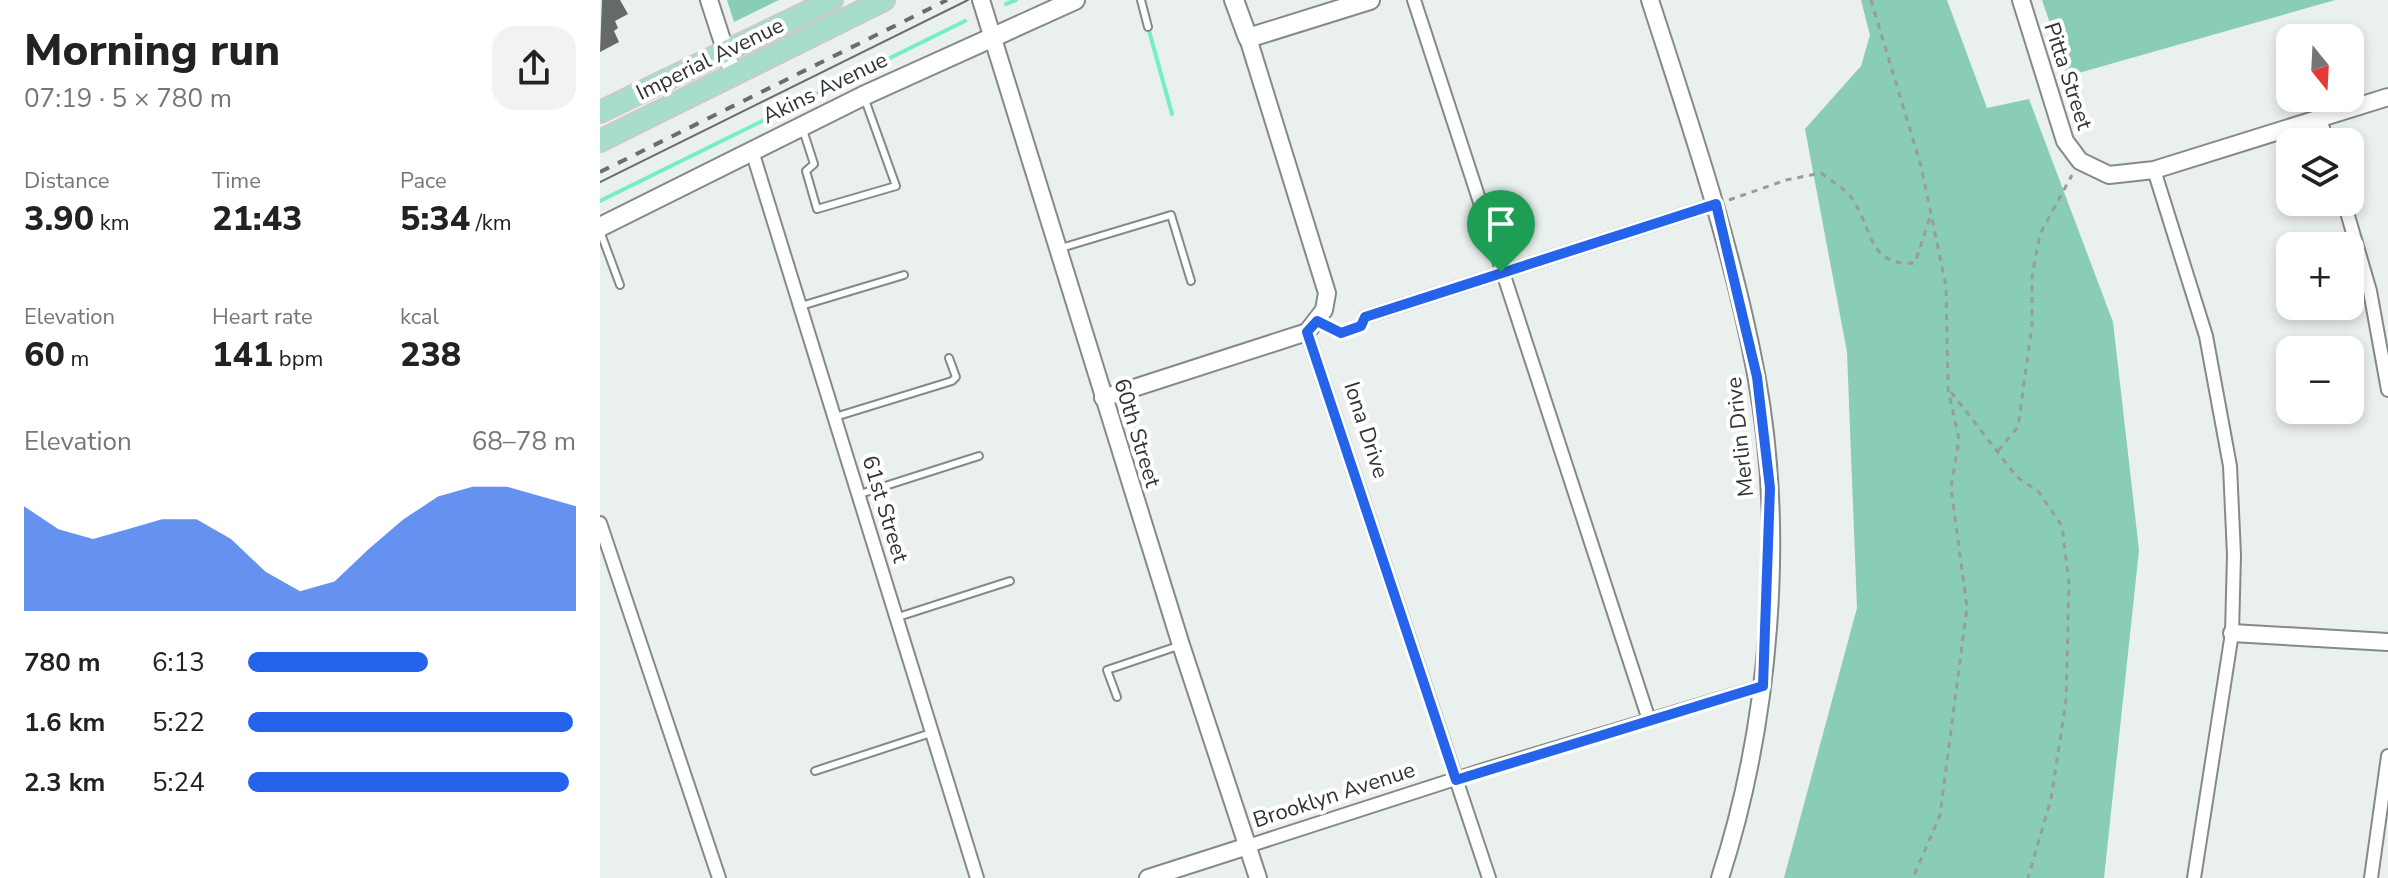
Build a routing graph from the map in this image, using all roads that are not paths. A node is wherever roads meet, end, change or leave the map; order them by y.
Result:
1 (709, 0) edge
2 (832, 0) edge
3 (884, 0) edge
4 (981, 0) edge
5 (1075, 0) edge
6 (1141, 0) edge
7 (1234, 0) edge
8 (1370, 0) edge
9 (1414, 0) edge
10 (1650, 0) edge
11 (2021, 0) edge
12 (1148, 27) dead end
13 (993, 35) junction
14 (1248, 38) junction
15 (725, 49) junction
16 (733, 74) junction
17 (863, 96) junction
18 (2388, 97) edge
19 (600, 112) edge
20 (2320, 118) junction
21 (802, 126) junction
22 (2323, 128) edge
23 (600, 141) edge
24 (752, 151) junction
25 (2154, 170) junction
26 (1716, 204) junction
27 (2348, 216) edge
28 (600, 229) edge
29 (1057, 249) junction
30 (1501, 272) junction
31 (904, 275) dead end
32 (1191, 281) dead end
33 (620, 285) dead end
34 (801, 306) junction
35 (1365, 317) road end
36 (1312, 327) junction
37 (949, 358) dead end
38 (2388, 390) edge
39 (1103, 398) junction
40 (835, 417) junction
41 (979, 456) dead end
42 (857, 495) junction
43 (600, 523) edge
44 (1010, 581) dead end
45 (895, 618) junction
46 (2232, 633) junction
47 (2388, 642) edge
48 (1181, 645) junction
49 (1763, 686) junction
50 (1117, 697) dead end
51 (1649, 720) junction
52 (931, 733) junction
53 (2388, 756) edge
54 (815, 771) dead end
55 (1456, 780) junction
56 (1248, 846) junction
57 (719, 878) edge
58 (977, 878) edge
59 (1148, 878) edge
60 (1258, 878) edge
61 (1489, 878) edge
62 (1720, 878) edge
63 (2194, 878) edge
64 (2371, 878) edge

1 - 15 street
2 - 15 main road, Imperial Avenue
3 - 16 main road, Imperial Avenue
4 - 13 street, 60th Street
5 - 13 main road, Akins Avenue
6 - 12 lane
7 - 14 main road, Iona Drive
8 - 14 main road
9 - 30 street
10 - 26 street, Merlin Drive
11 - 25 street, Pitta Street
13 - 17 main road, Akins Avenue
13 - 29 street, 60th Street
14 - 36 street, Iona Drive
15 - 16 street
15 - 19 main road, Imperial Avenue
16 - 23 main road, Imperial Avenue
17 - 21 main road, Akins Avenue
17 - 21 lane
18 - 20 street
20 - 22 street
20 - 25 street
21 - 24 main road, Akins Avenue
24 - 28 main road, Akins Avenue
24 - 34 street, 61st Street
25 - 46 street
26 - 30 street
26 - 49 street, Merlin Drive
27 - 38 street
28 - 33 lane
29 - 32 lane
29 - 39 street, 60th Street
30 - 35 street
30 - 51 street
31 - 34 lane
34 - 40 street, 61st Street
36 - 39 street
36 - 55 street, Iona Drive
37 - 40 lane
39 - 48 street, 60th Street
40 - 42 street, 61st Street
41 - 42 lane
42 - 45 street, 61st Street
43 - 57 street
44 - 45 lane
45 - 52 street, 61st Street
46 - 47 street
46 - 63 street
48 - 50 lane
48 - 56 street, 60th Street
49 - 51 street, Brooklyn Avenue
49 - 62 street, Merlin Drive
51 - 55 street, Brooklyn Avenue
52 - 54 lane
52 - 58 street, 61st Street
53 - 64 street
55 - 56 street, Brooklyn Avenue
55 - 61 street, Iona Drive
56 - 59 street, Brooklyn Avenue
56 - 60 street, 60th Street

